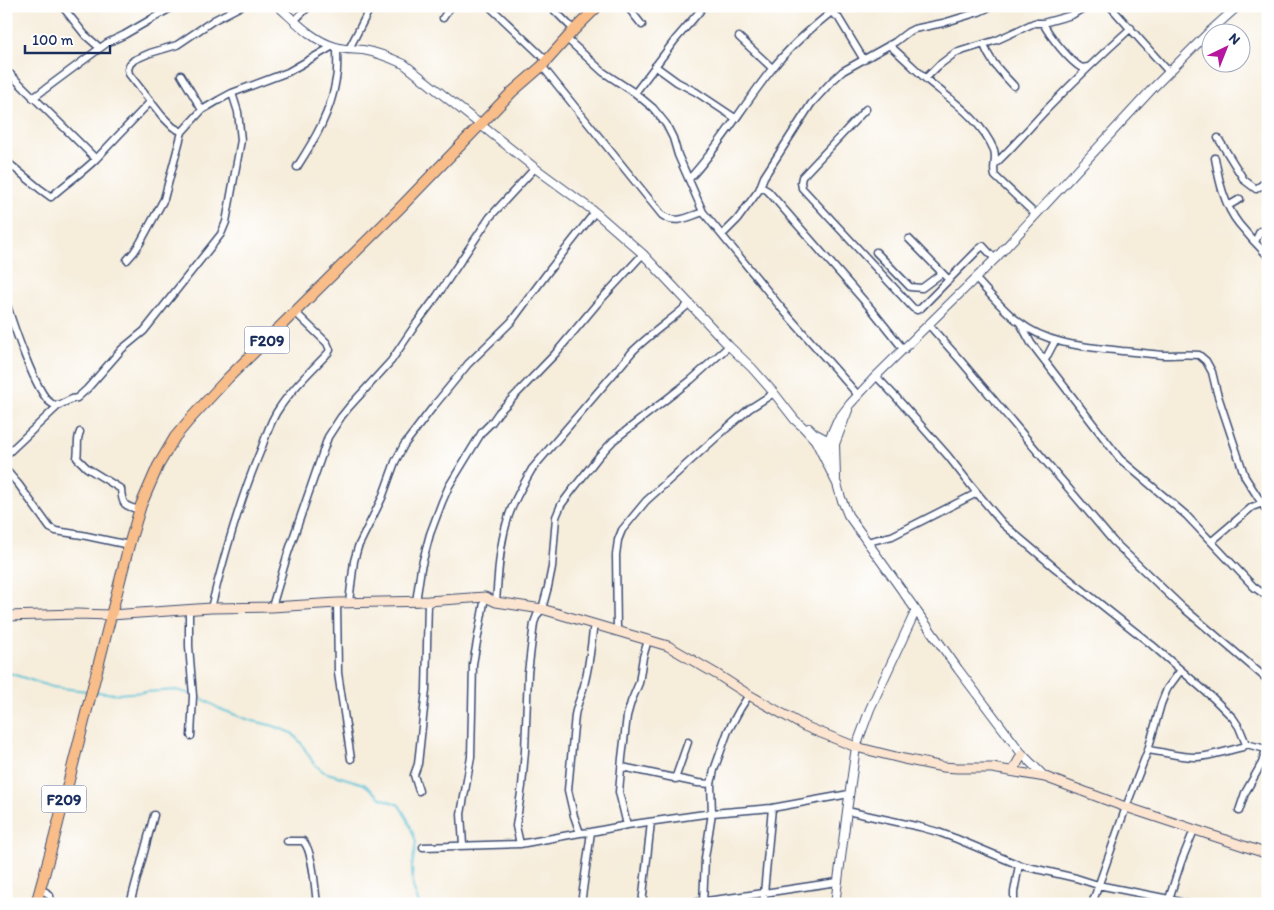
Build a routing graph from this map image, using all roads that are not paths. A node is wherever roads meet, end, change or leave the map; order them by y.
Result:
1 (62, 6) edge
2 (174, 6) edge
3 (241, 6) edge
4 (278, 6) edge
5 (309, 6) edge
6 (371, 6) edge
7 (451, 6) edge
8 (490, 6) edge
9 (598, 6) edge
10 (628, 6) edge
11 (992, 6) edge
12 (1087, 6) edge
13 (1110, 6) edge
14 (1238, 6) edge
15 (551, 8) dead end
16 (832, 10) edge
17 (700, 11) dead end
18 (443, 18) dead end
19 (295, 20) junction
20 (1043, 23) junction
21 (642, 25) dead end
22 (1130, 28) junction
23 (574, 30) junction
24 (739, 37) dead end
25 (567, 39) junction
26 (984, 44) junction
27 (889, 45) junction
28 (335, 47) junction
29 (100, 48) junction
30 (349, 49) junction
31 (864, 60) junction
32 (544, 63) junction
33 (655, 66) junction
34 (1088, 67) junction
35 (772, 68) junction
36 (1169, 72) junction
37 (10, 74) dead end
38 (181, 75) dead end
39 (926, 78) junction
40 (1014, 86) dead end
41 (232, 93) junction
42 (635, 93) junction
43 (33, 98) junction
44 (151, 101) junction
45 (866, 109) dead end
46 (202, 110) junction
47 (735, 118) junction
48 (480, 126) junction
49 (182, 132) junction
50 (1218, 138) dead end
51 (1214, 158) dead end
52 (96, 159) junction
53 (6, 161) edge
54 (996, 163) junction
55 (297, 167) dead end
56 (535, 168) junction
57 (689, 179) junction
58 (759, 190) junction
59 (1268, 192) edge
60 (1240, 199) dead end
61 (1228, 206) junction
62 (595, 212) junction
63 (703, 212) junction
64 (1036, 214) junction
65 (1260, 231) dead end
66 (722, 235) junction
67 (909, 239) dead end
68 (1255, 242) junction
69 (876, 252) dead end
70 (643, 254) junction
71 (1268, 256) edge
72 (995, 259) junction
73 (127, 260) dead end
74 (942, 272) junction
75 (976, 279) junction
76 (949, 280) junction
77 (6, 302) edge
78 (689, 304) junction
79 (295, 312) junction
80 (1020, 323) junction
81 (929, 325) junction
82 (1055, 341) junction
83 (729, 346) junction
84 (904, 350) junction
85 (1045, 360) junction
86 (876, 376) junction
87 (774, 393) junction
88 (858, 396) junction
89 (850, 404) junction
90 (59, 405) junction
91 (837, 421) junction
92 (80, 432) dead end
93 (815, 437) junction
94 (831, 446) junction
95 (6, 455) edge
96 (6, 470) edge
97 (831, 472) junction
98 (836, 484) junction
99 (977, 493) junction
100 (1265, 502) edge
101 (140, 510) junction
102 (1268, 513) edge
103 (1212, 541) junction
104 (867, 542) junction
105 (129, 545) junction
106 (1268, 596) edge
107 (485, 597) junction
108 (428, 601) junction
109 (336, 602) junction
110 (349, 602) junction
111 (416, 602) junction
112 (496, 602) junction
113 (272, 607) junction
114 (211, 608) junction
115 (542, 609) junction
116 (189, 610) junction
117 (916, 610) junction
118 (111, 615) junction
119 (6, 616) edge
120 (594, 624) junction
121 (617, 631) junction
122 (648, 640) junction
123 (1181, 670) junction
124 (1268, 680) edge
125 (749, 695) junction
126 (191, 736) dead end
127 (688, 742) dead end
128 (1246, 744) junction
129 (856, 747) junction
130 (1267, 749) edge
131 (1148, 750) junction
132 (1022, 754) junction
133 (351, 759) dead end
134 (622, 767) junction
135 (1013, 771) junction
136 (1045, 777) junction
137 (675, 778) junction
138 (711, 784) junction
139 (418, 791) dead end
140 (849, 794) junction
141 (1126, 807) junction
142 (772, 808) junction
143 (846, 810) junction
144 (1239, 811) dead end
145 (712, 814) junction
146 (154, 815) dead end
147 (651, 822) junction
148 (627, 825) junction
149 (1194, 830) junction
150 (591, 832) junction
151 (580, 833) junction
152 (287, 841) dead end
153 (520, 844) junction
154 (464, 845) junction
155 (424, 847) dead end
156 (1268, 854) edge
157 (1020, 865) junction
158 (837, 882) junction
159 (1098, 885) junction
160 (40, 891) junction
161 (764, 894) junction
162 (1169, 899) junction
163 (702, 902) edge
164 (36, 904) edge
165 (51, 904) edge
166 (130, 904) edge
167 (317, 904) edge
168 (581, 904) edge
169 (642, 904) edge
170 (685, 904) edge
171 (764, 904) edge
172 (835, 904) edge
173 (1014, 904) edge
174 (1092, 904) edge
175 (1188, 904) edge

1 - 29 street
2 - 29 street
3 - 44 street
4 - 19 street
5 - 19 street
6 - 30 street
7 - 18 street
8 - 32 street
9 - 23 main road, F209
10 - 21 street
11 - 27 street
12 - 20 street
13 - 22 street
14 - 36 street
15 - 23 street
16 - 31 street
16 - 35 street
17 - 33 street
19 - 28 street
20 - 26 street
20 - 34 street
22 - 34 street
22 - 36 street
23 - 25 main road, F209
24 - 35 street
25 - 32 main road, F209
25 - 42 street
26 - 39 street
26 - 40 street
27 - 31 street
27 - 39 street
28 - 30 street
28 - 41 street
28 - 55 street
29 - 43 street
30 - 48 street
31 - 58 street
32 - 48 main road, F209
32 - 63 street
33 - 42 street
33 - 47 street
34 - 54 street
35 - 47 street
36 - 64 street
37 - 43 street
38 - 46 street
39 - 54 street
41 - 46 street
41 - 90 street
42 - 57 street
43 - 52 street
44 - 49 street
44 - 52 street
45 - 76 street
46 - 49 street
47 - 57 street
48 - 56 street
48 - 79 main road, F209
49 - 73 street
50 - 59 street
51 - 61 street
52 - 53 street
54 - 64 street
56 - 62 street
56 - 113 street
57 - 63 street
58 - 66 street
58 - 84 street
60 - 61 street
61 - 68 street
62 - 70 street
62 - 110 street
63 - 66 street
64 - 72 street
65 - 68 street
66 - 88 street
67 - 74 street
68 - 71 street
69 - 74 street
70 - 78 street
70 - 111 street
72 - 75 street
72 - 76 street
74 - 76 street
75 - 80 street
75 - 81 street
77 - 90 street
78 - 83 street
78 - 112 street
79 - 101 main road, F209
79 - 114 street
80 - 82 street
80 - 85 street
81 - 84 street
81 - 124 street
82 - 85 street
82 - 100 street
83 - 87 street
83 - 115 street
84 - 86 street
85 - 103 street
86 - 88 street
86 - 99 street
87 - 93 street
87 - 121 street
88 - 89 street
89 - 91 street
89 - 94 street
90 - 95 street
91 - 93 street
91 - 94 street
92 - 101 street
93 - 94 street
93 - 97 street
94 - 97 street
94 - 98 street
96 - 105 street
97 - 98 street
98 - 104 street
99 - 104 street
99 - 123 street
100 - 102 street
100 - 103 street
101 - 105 main road, F209
103 - 106 street
104 - 117 street
105 - 118 main road, F209
107 - 108 main road
107 - 112 main road
107 - 154 street
108 - 111 main road
108 - 139 street
109 - 110 main road
109 - 113 main road
109 - 133 street
110 - 111 main road
112 - 115 main road
113 - 114 main road
114 - 116 main road
115 - 120 main road
115 - 153 street
116 - 118 main road
116 - 126 street
117 - 129 street
117 - 132 street
118 - 119 main road
118 - 160 main road, F209
120 - 121 main road
120 - 151 street
121 - 122 main road
122 - 125 main road
122 - 134 street
123 - 128 street
123 - 131 street
125 - 129 main road
125 - 138 street
127 - 137 street
128 - 130 street
128 - 131 street
129 - 135 main road
129 - 140 street
130 - 144 street
131 - 141 street
132 - 135 main road
132 - 136 street
134 - 137 street
134 - 148 street
135 - 136 main road
136 - 141 main road
137 - 138 street
138 - 145 street
140 - 142 street
140 - 143 street
141 - 149 main road
141 - 159 street
142 - 145 street
142 - 161 street
143 - 157 street
143 - 158 street
145 - 147 street
145 - 163 street
146 - 166 street
147 - 148 street
147 - 169 street
148 - 150 street
149 - 156 main road
149 - 162 street
150 - 151 street
150 - 168 street
151 - 153 street
152 - 167 street
153 - 154 street
154 - 155 street
157 - 159 street
157 - 173 street
158 - 161 street
158 - 172 street
159 - 162 street
159 - 174 street
160 - 164 main road, F209
160 - 165 street
161 - 163 street
161 - 171 street
162 - 175 street
163 - 170 street

